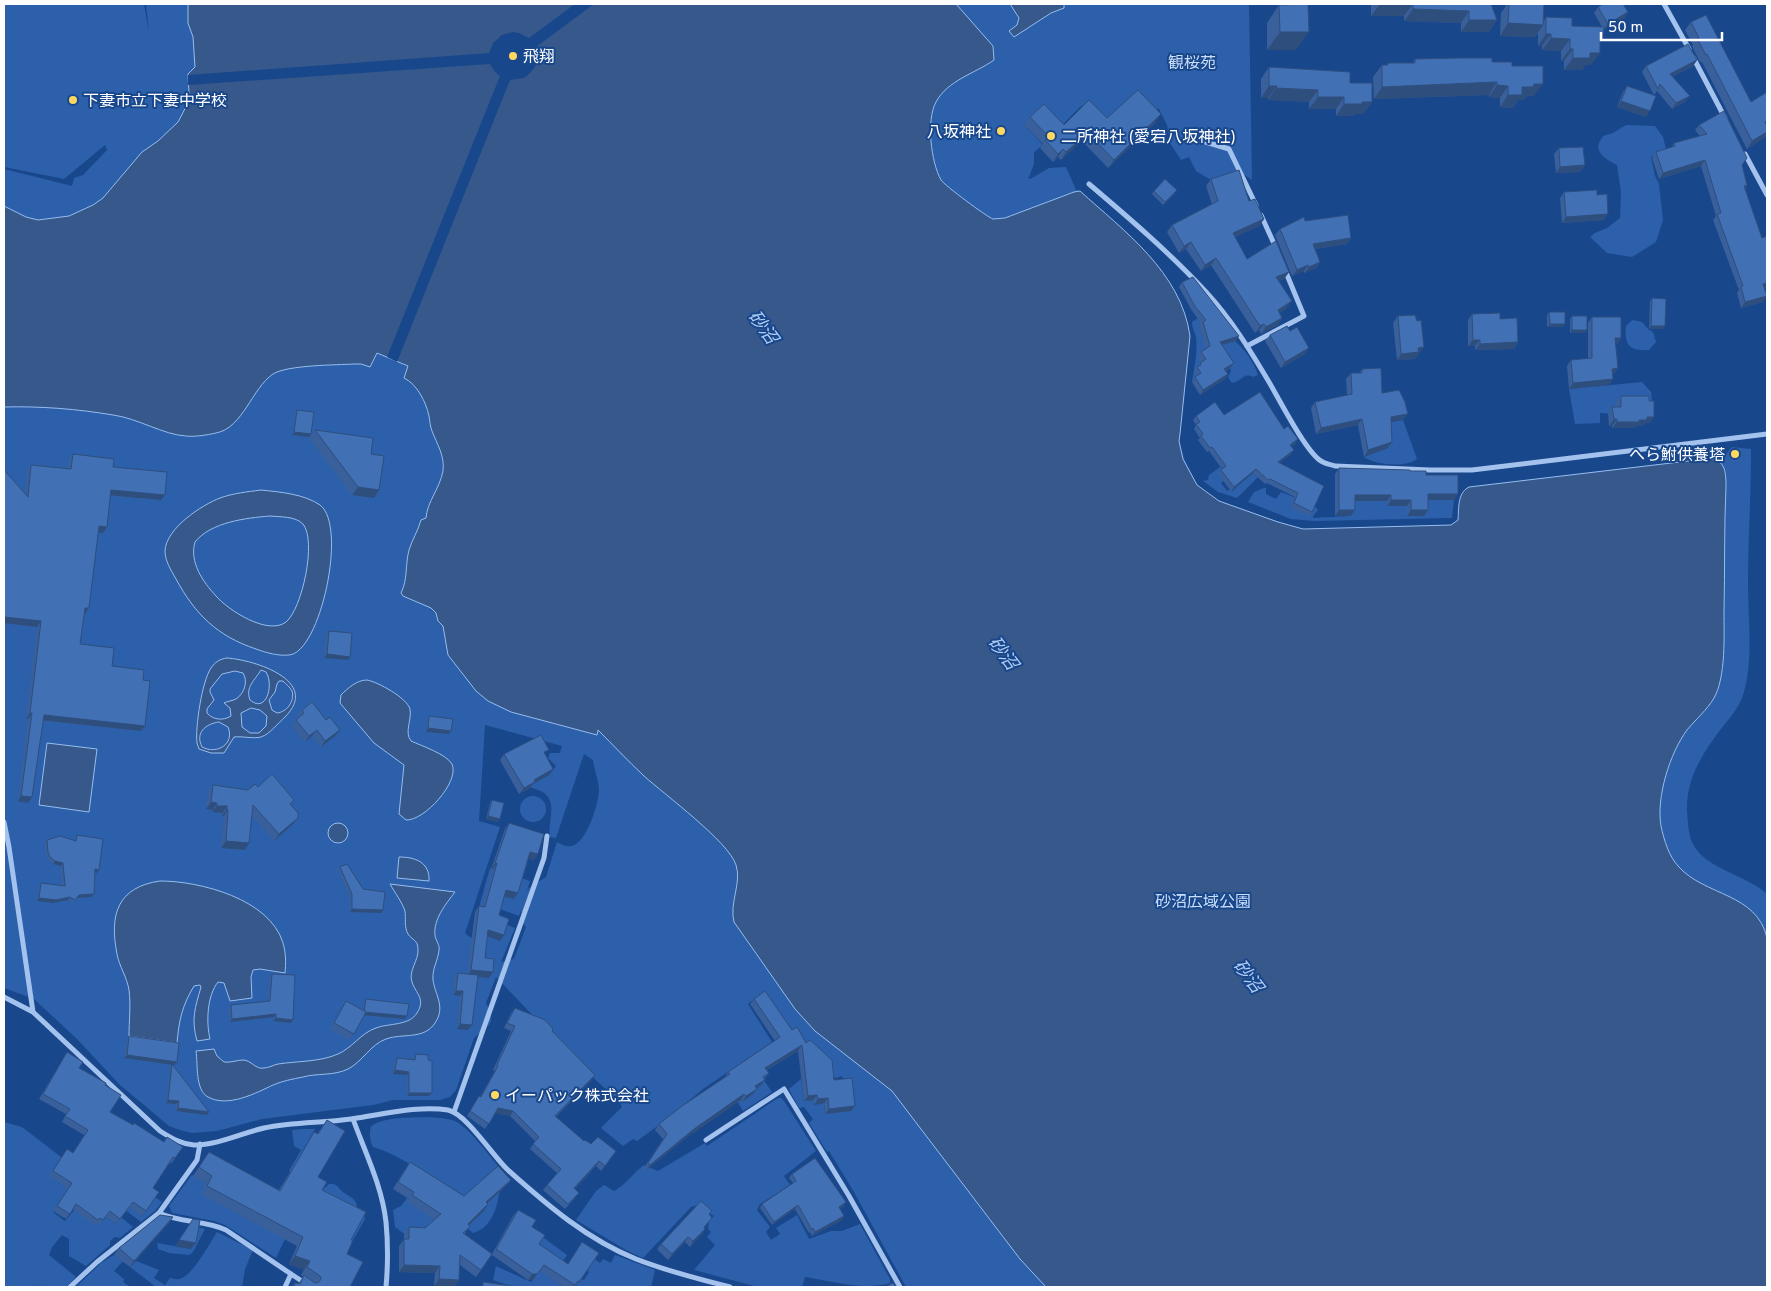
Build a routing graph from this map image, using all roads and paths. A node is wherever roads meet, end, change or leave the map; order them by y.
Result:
1 (1664, 4) edge
2 (1726, 119) edge
3 (1188, 137) dead end
4 (1740, 145) edge
5 (1089, 184) dead end
6 (1767, 195) edge
7 (1280, 258) edge
8 (1284, 266) edge
9 (1248, 346) junction
10 (1767, 434) edge
11 (4, 822) edge
12 (547, 836) dead end
13 (4, 998) edge
14 (33, 1012) junction
15 (454, 1112) junction
16 (353, 1119) junction
17 (706, 1140) dead end
18 (200, 1144) junction
19 (159, 1213) junction
20 (291, 1274) junction
21 (70, 1287) edge
22 (285, 1287) edge
23 (311, 1287) edge
24 (386, 1287) edge
25 (730, 1287) edge
26 (900, 1287) edge

1 - 2 street
3 - 7 street
4 - 6 street
5 - 9 street
8 - 9 street
9 - 10 street
11 - 14 street
12 - 15 street
13 - 14 street
14 - 18 street
15 - 16 street
15 - 25 street
16 - 18 street
16 - 24 street
17 - 26 street
18 - 19 street
19 - 20 street
19 - 21 street
20 - 22 street
20 - 23 street

